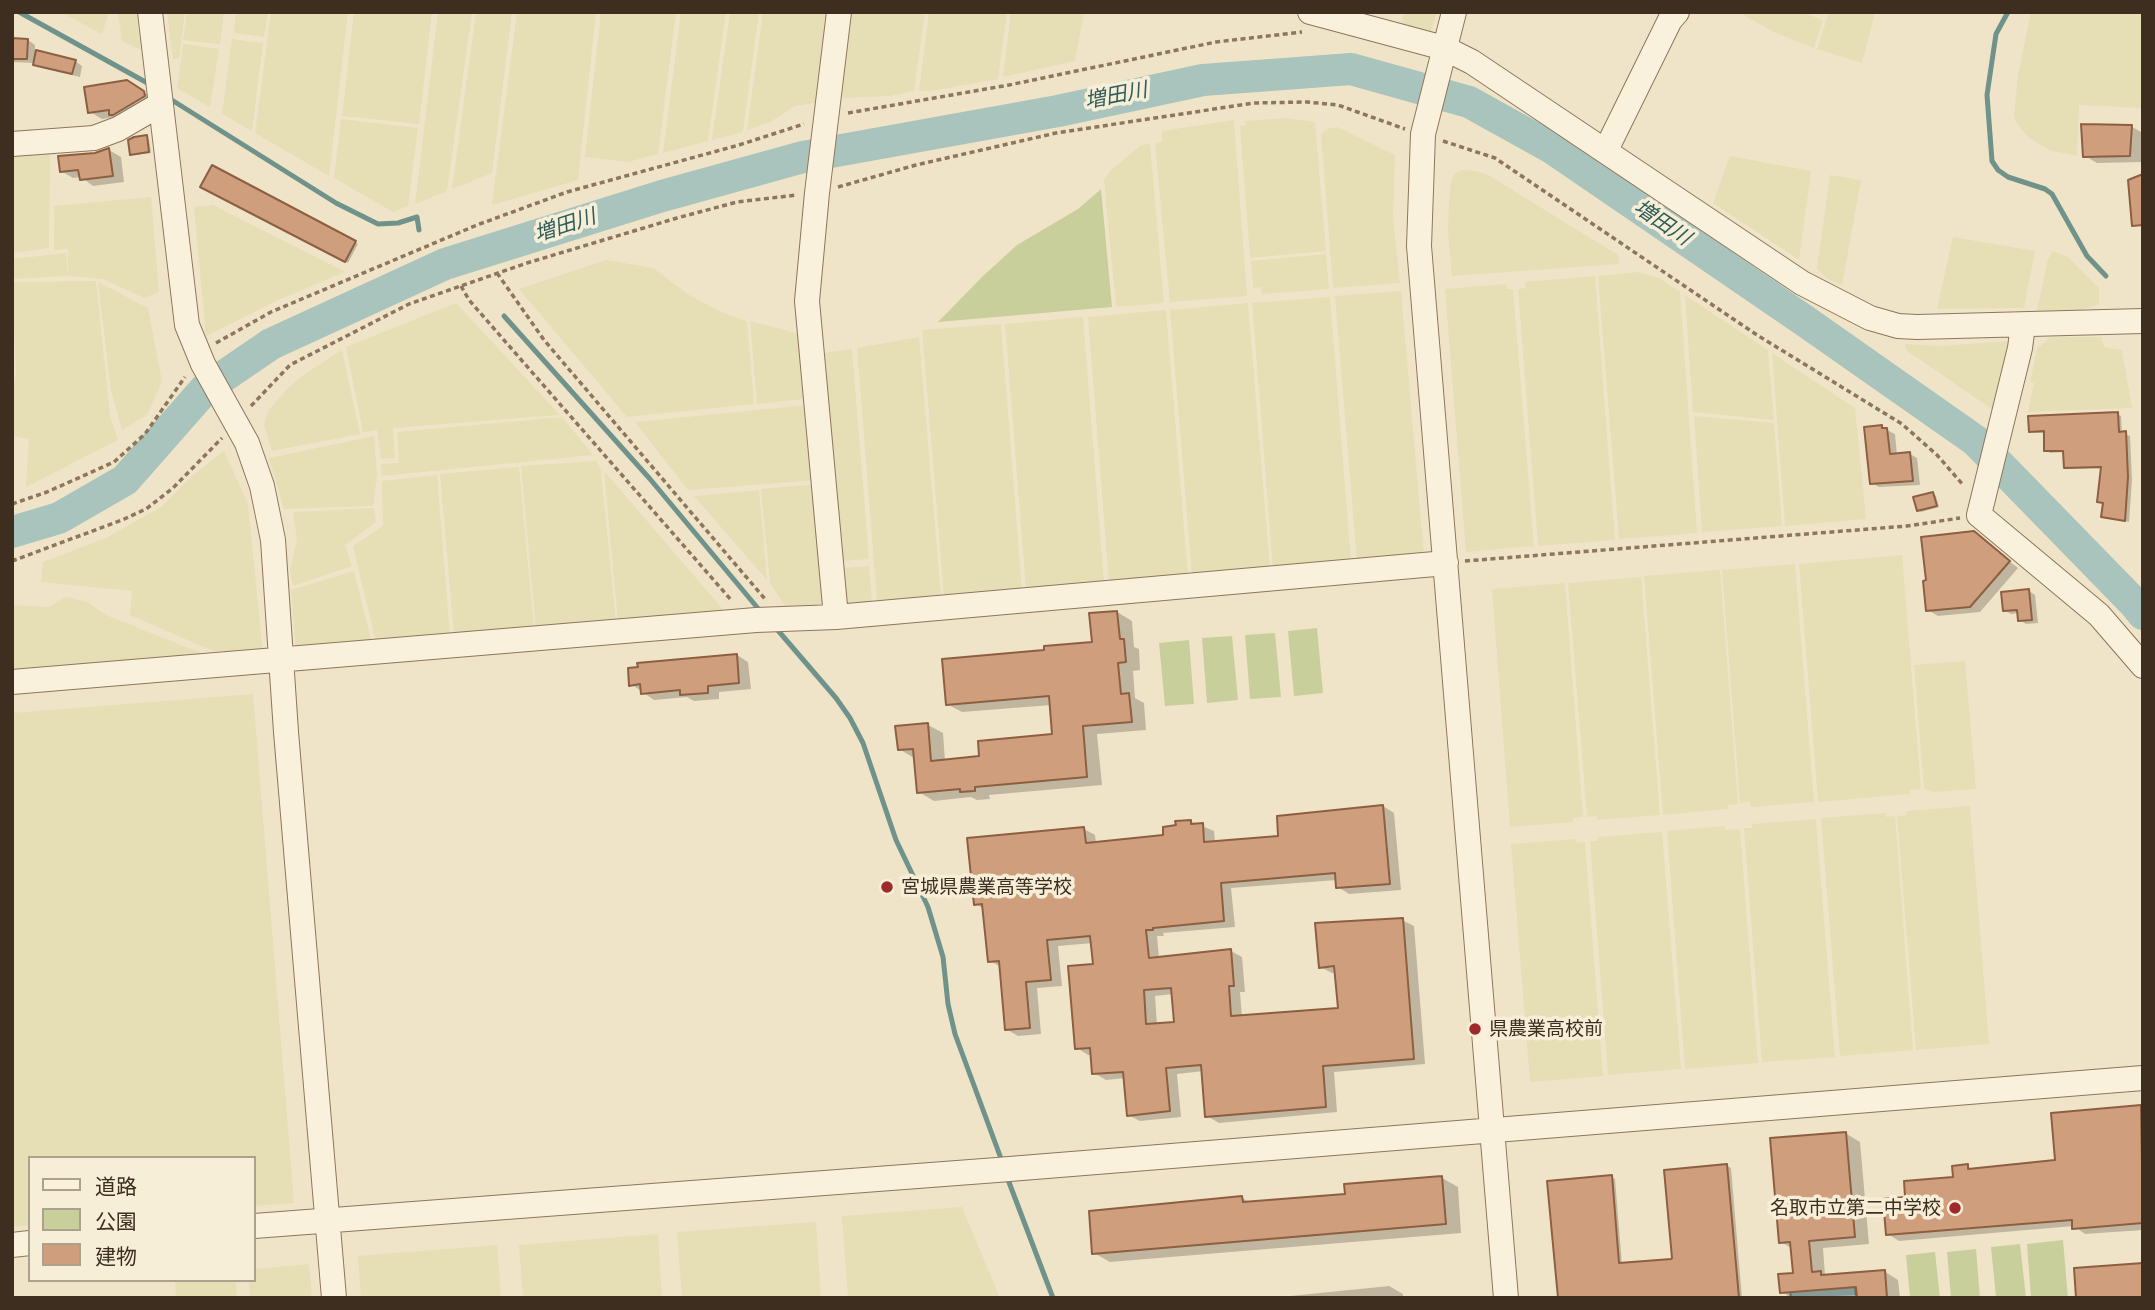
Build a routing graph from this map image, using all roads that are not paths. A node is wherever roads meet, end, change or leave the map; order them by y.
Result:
1 (150, 12) edge
2 (839, 12) edge
3 (1454, 12) edge
4 (1677, 12) edge
5 (1312, 21) edge
6 (1441, 59) junction
7 (160, 95) junction
8 (12, 144) edge
9 (1606, 150) junction
10 (2143, 321) edge
11 (2023, 325) junction
12 (1446, 563) junction
13 (836, 617) junction
14 (281, 659) junction
15 (2143, 666) edge
16 (12, 682) edge
17 (2143, 1078) edge
18 (1492, 1131) junction
19 (327, 1221) junction
20 (256, 1226) edge
21 (334, 1298) edge
22 (1506, 1298) edge

1 - 7 street
2 - 13 street
3 - 6 street
4 - 9 street
5 - 6 street
6 - 9 street
6 - 12 street
7 - 8 street
7 - 14 street
9 - 11 street
10 - 11 street
11 - 15 street
12 - 13 street
12 - 18 street
13 - 14 street
14 - 16 street
14 - 19 street
17 - 18 street
18 - 19 street
18 - 22 street
19 - 20 street
19 - 21 street

